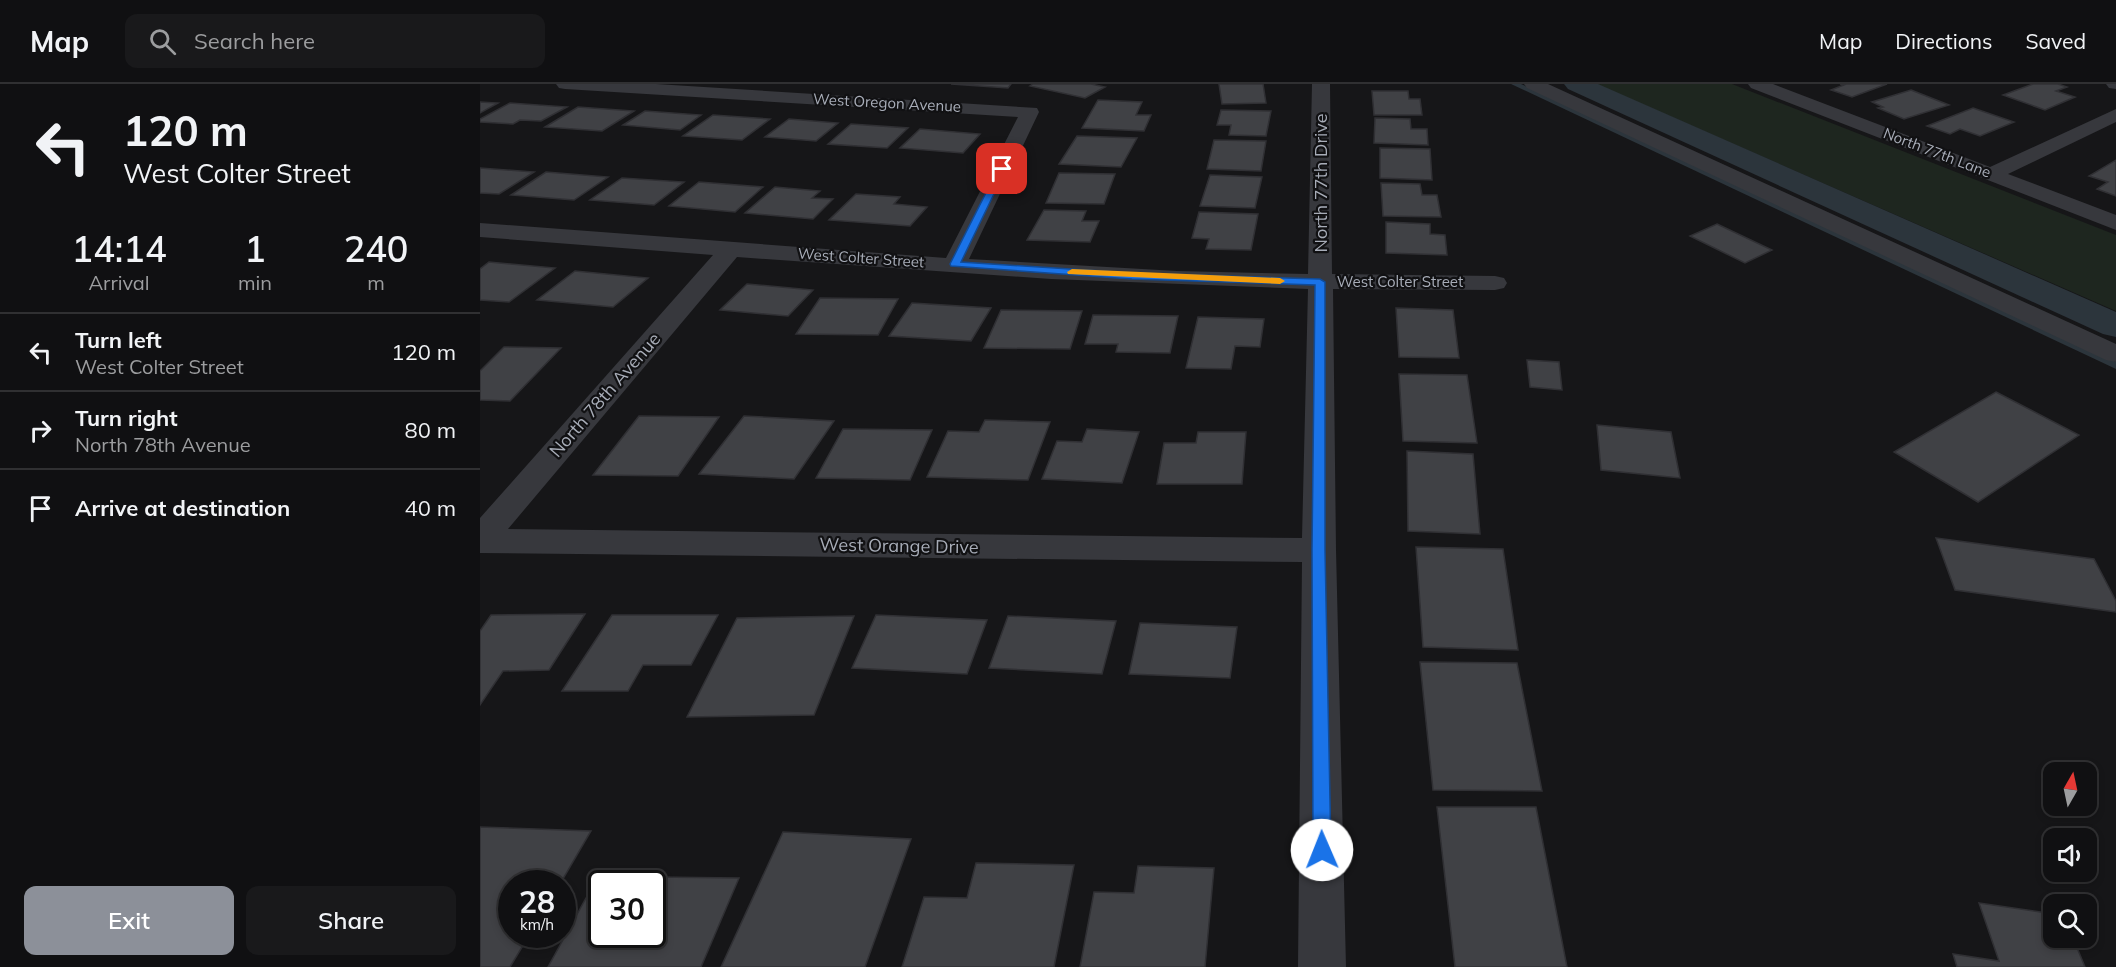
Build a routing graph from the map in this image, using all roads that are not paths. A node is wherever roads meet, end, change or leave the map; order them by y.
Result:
1 (565, 84) edge
2 (1321, 84) edge
3 (1533, 84) edge
4 (1757, 84) edge
5 (2116, 115) edge
6 (1991, 174) junction
7 (2116, 223) edge
8 (480, 230) edge
9 (730, 250) junction
10 (955, 264) junction
11 (1320, 282) junction
12 (1495, 283) dead end
13 (2116, 354) edge
14 (480, 541) edge
15 (1318, 550) junction
16 (1323, 967) edge

1 - 10 street, West Oregon Avenue
2 - 11 street, North 77th Drive
3 - 13 street
4 - 6 street, North 77th Lane
5 - 6 street
6 - 7 street, North 77th Lane
8 - 9 street, West Colter Street
9 - 10 street, West Colter Street
9 - 14 street, North 78th Avenue
10 - 11 street, West Colter Street
11 - 12 street, West Colter Street
11 - 15 street, North 77th Drive
14 - 15 street, West Orange Drive
15 - 16 street, North 77th Drive

